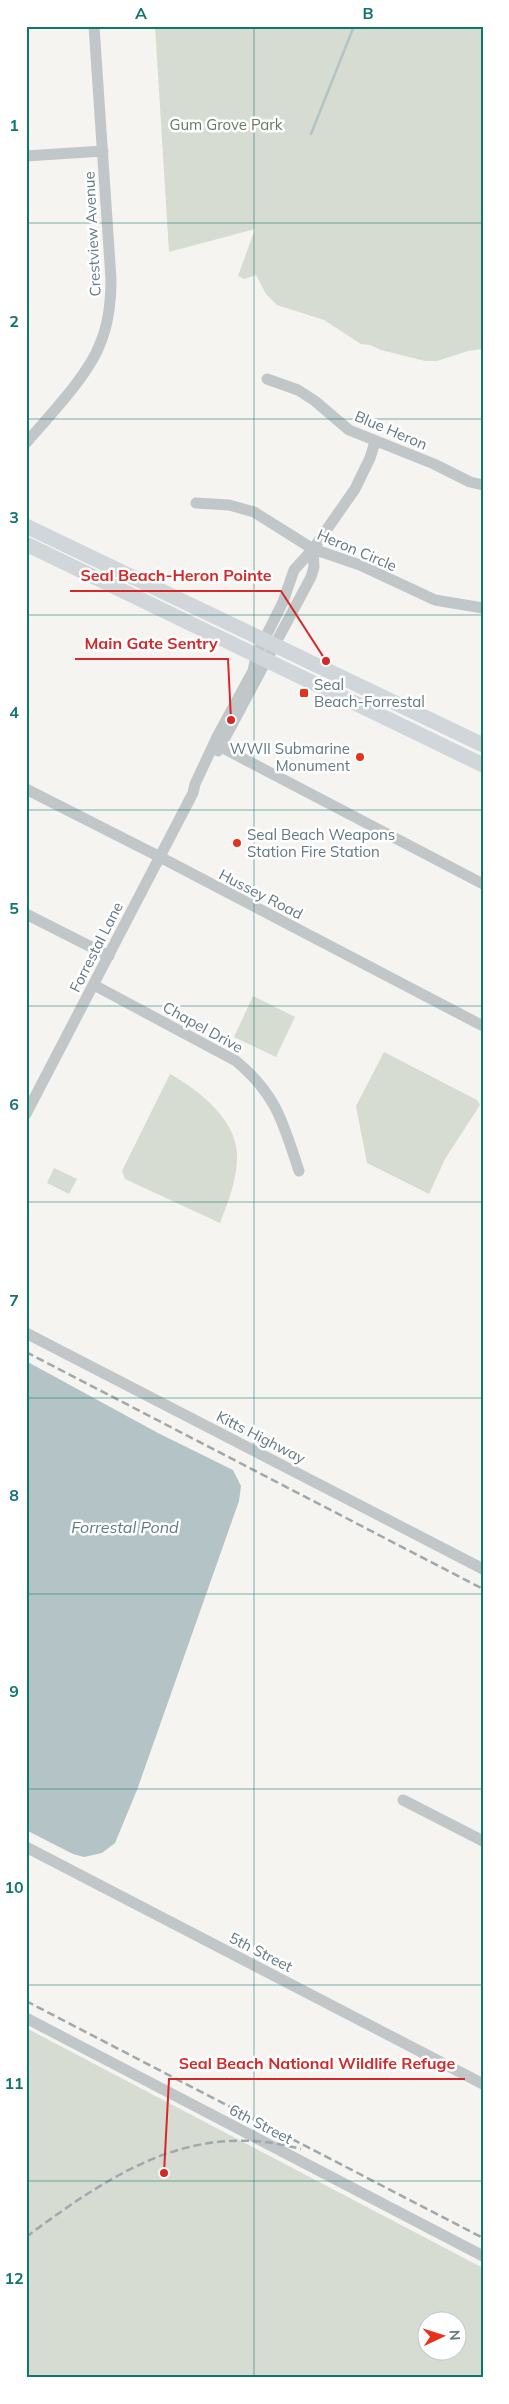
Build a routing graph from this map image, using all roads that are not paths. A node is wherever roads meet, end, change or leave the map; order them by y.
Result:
1 (94, 26) edge
2 (102, 151) junction
3 (26, 156) edge
4 (268, 379) dead end
5 (375, 442) junction
6 (26, 443) edge
7 (483, 485) edge
8 (196, 503) dead end
9 (26, 526) edge
10 (26, 544) edge
11 (313, 549) junction
12 (483, 608) edge
13 (269, 643) junction
14 (261, 658) junction
15 (483, 745) edge
16 (221, 747) junction
17 (483, 765) edge
18 (26, 789) edge
19 (194, 789) junction
20 (160, 857) junction
21 (483, 884) edge
22 (26, 914) edge
23 (108, 956) junction
24 (94, 985) junction
25 (483, 1026) edge
26 (26, 1114) edge
27 (299, 1172) dead end
28 (26, 1332) edge
29 (483, 1569) edge
30 (403, 1800) dead end
31 (483, 1841) edge
32 (26, 1847) edge
33 (26, 2018) edge
34 (483, 2084) edge
35 (483, 2256) edge

1 - 2 street, Crestview Avenue
2 - 3 street
2 - 6 street, Crestview Avenue
4 - 5 street, Blue Heron
5 - 7 street, Blue Heron
5 - 11 street
8 - 11 street, Heron Circle
9 - 13 main road
10 - 14 main road
11 - 12 street, Heron Circle
11 - 13 street
11 - 13 street
13 - 14 street
13 - 15 main road
14 - 16 street, Forrestal Lane
14 - 17 main road
14 - 19 street, Forrestal Lane
16 - 19 street, Forrestal Lane
16 - 21 street
18 - 20 street, Hussey Road
19 - 20 street, Forrestal Lane
20 - 23 street, Forrestal Lane
20 - 25 street, Hussey Road
22 - 23 street
23 - 24 street, Forrestal Lane
24 - 26 street, Forrestal Lane
24 - 27 street, Chapel Drive
28 - 29 street, Kitts Highway
30 - 31 street
32 - 34 street, 5th Street
33 - 35 street, 6th Street

